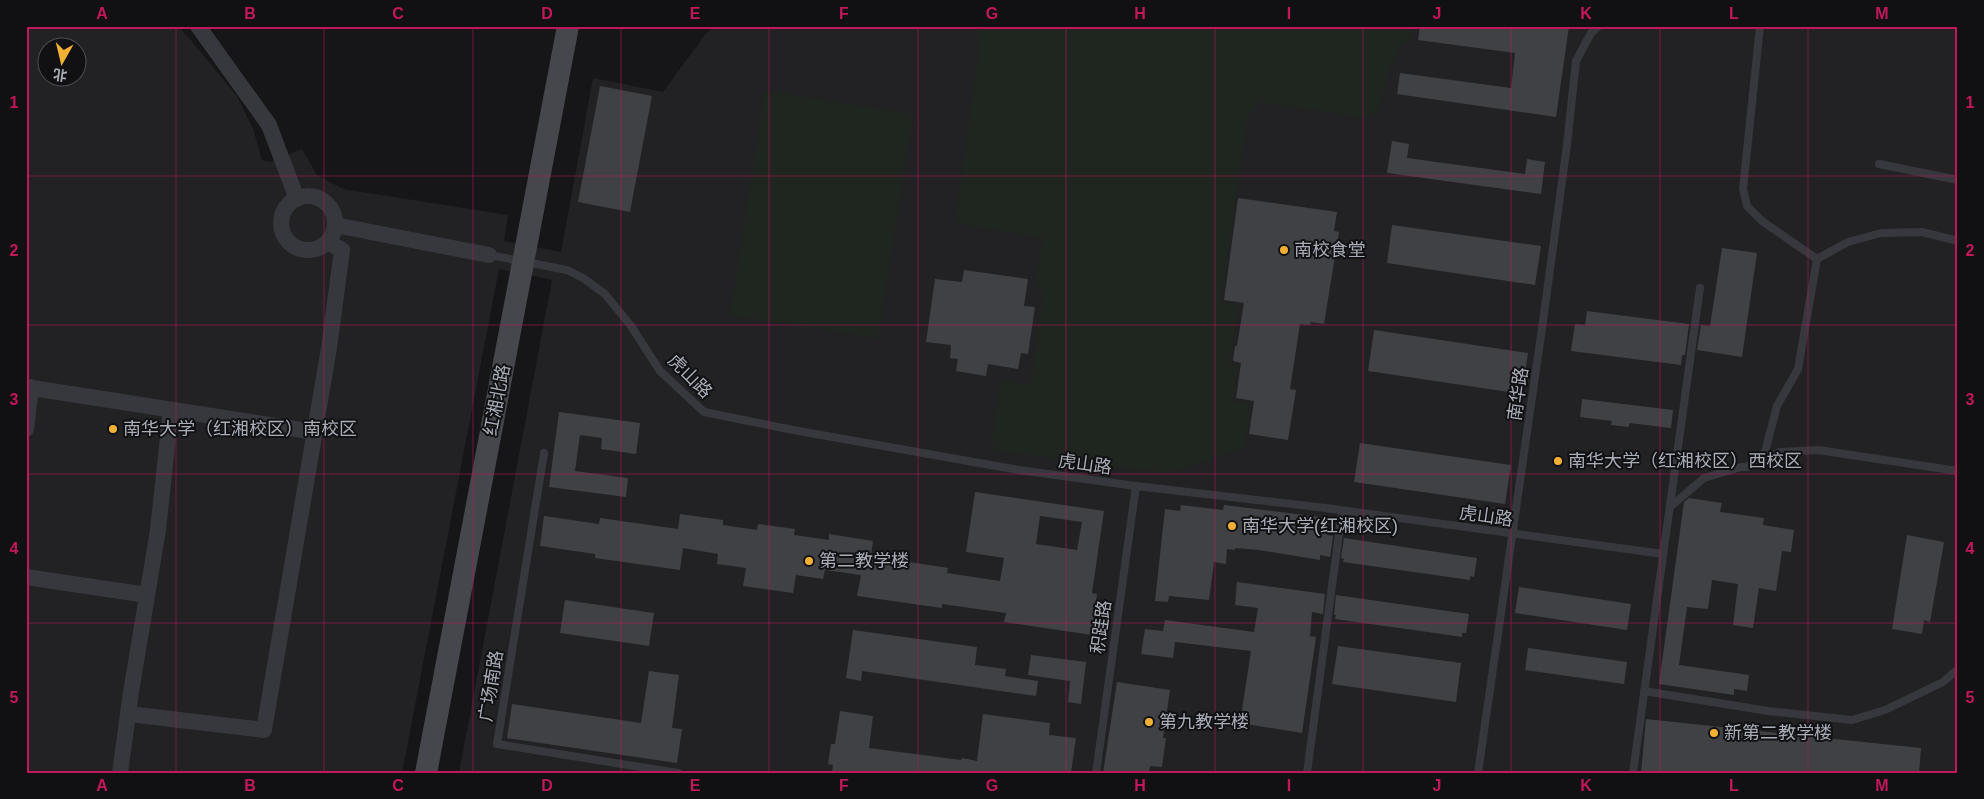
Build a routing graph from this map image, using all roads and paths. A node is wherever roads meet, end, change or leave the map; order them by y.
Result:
1 (198, 26) edge
2 (568, 26) edge
3 (580, 26) edge
4 (1599, 26) edge
5 (1760, 26) edge
6 (1879, 164) dead end
7 (1958, 180) edge
8 (297, 198) junction
9 (335, 225) junction
10 (1958, 241) edge
11 (328, 242) junction
12 (489, 255) joint
13 (1817, 259) junction
14 (1700, 288) dead end
15 (29, 387) edge
16 (171, 410) junction
17 (26, 430) edge
18 (315, 432) junction
19 (544, 453) dead end
20 (1746, 467) junction
21 (1958, 470) edge
22 (1136, 486) junction
23 (1670, 507) junction
24 (1342, 511) junction
25 (1512, 534) junction
26 (1662, 554) junction
27 (26, 578) edge
28 (147, 595) junction
29 (1958, 669) edge
30 (1644, 691) junction
31 (129, 714) junction
32 (120, 773) edge
33 (426, 773) edge
34 (438, 773) edge
35 (678, 773) edge
36 (1096, 773) edge
37 (1307, 773) edge
38 (1478, 773) edge
39 (1633, 773) edge

1 - 8 street
2 - 33 main road, 红湘北路
3 - 34 main road, 红湘北路
4 - 25 lane, 南华路
5 - 13 lane
6 - 7 lane
8 - 9 street
8 - 11 street
9 - 11 street
9 - 12 street
10 - 13 lane
11 - 18 street
12 - 22 lane, 虎山路
13 - 20 lane
14 - 23 lane
15 - 16 street
15 - 17 street
16 - 18 street
16 - 28 street
18 - 31 street
19 - 35 lane, 广场南路
20 - 21 lane
20 - 23 lane
22 - 24 lane, 虎山路
22 - 36 lane, 积跬路
23 - 26 lane
24 - 25 lane, 虎山路
24 - 37 lane
25 - 26 lane, 虎山路
25 - 38 lane, 南华路
26 - 30 lane
27 - 28 street
28 - 31 street
29 - 30 lane
30 - 39 lane
31 - 32 street

